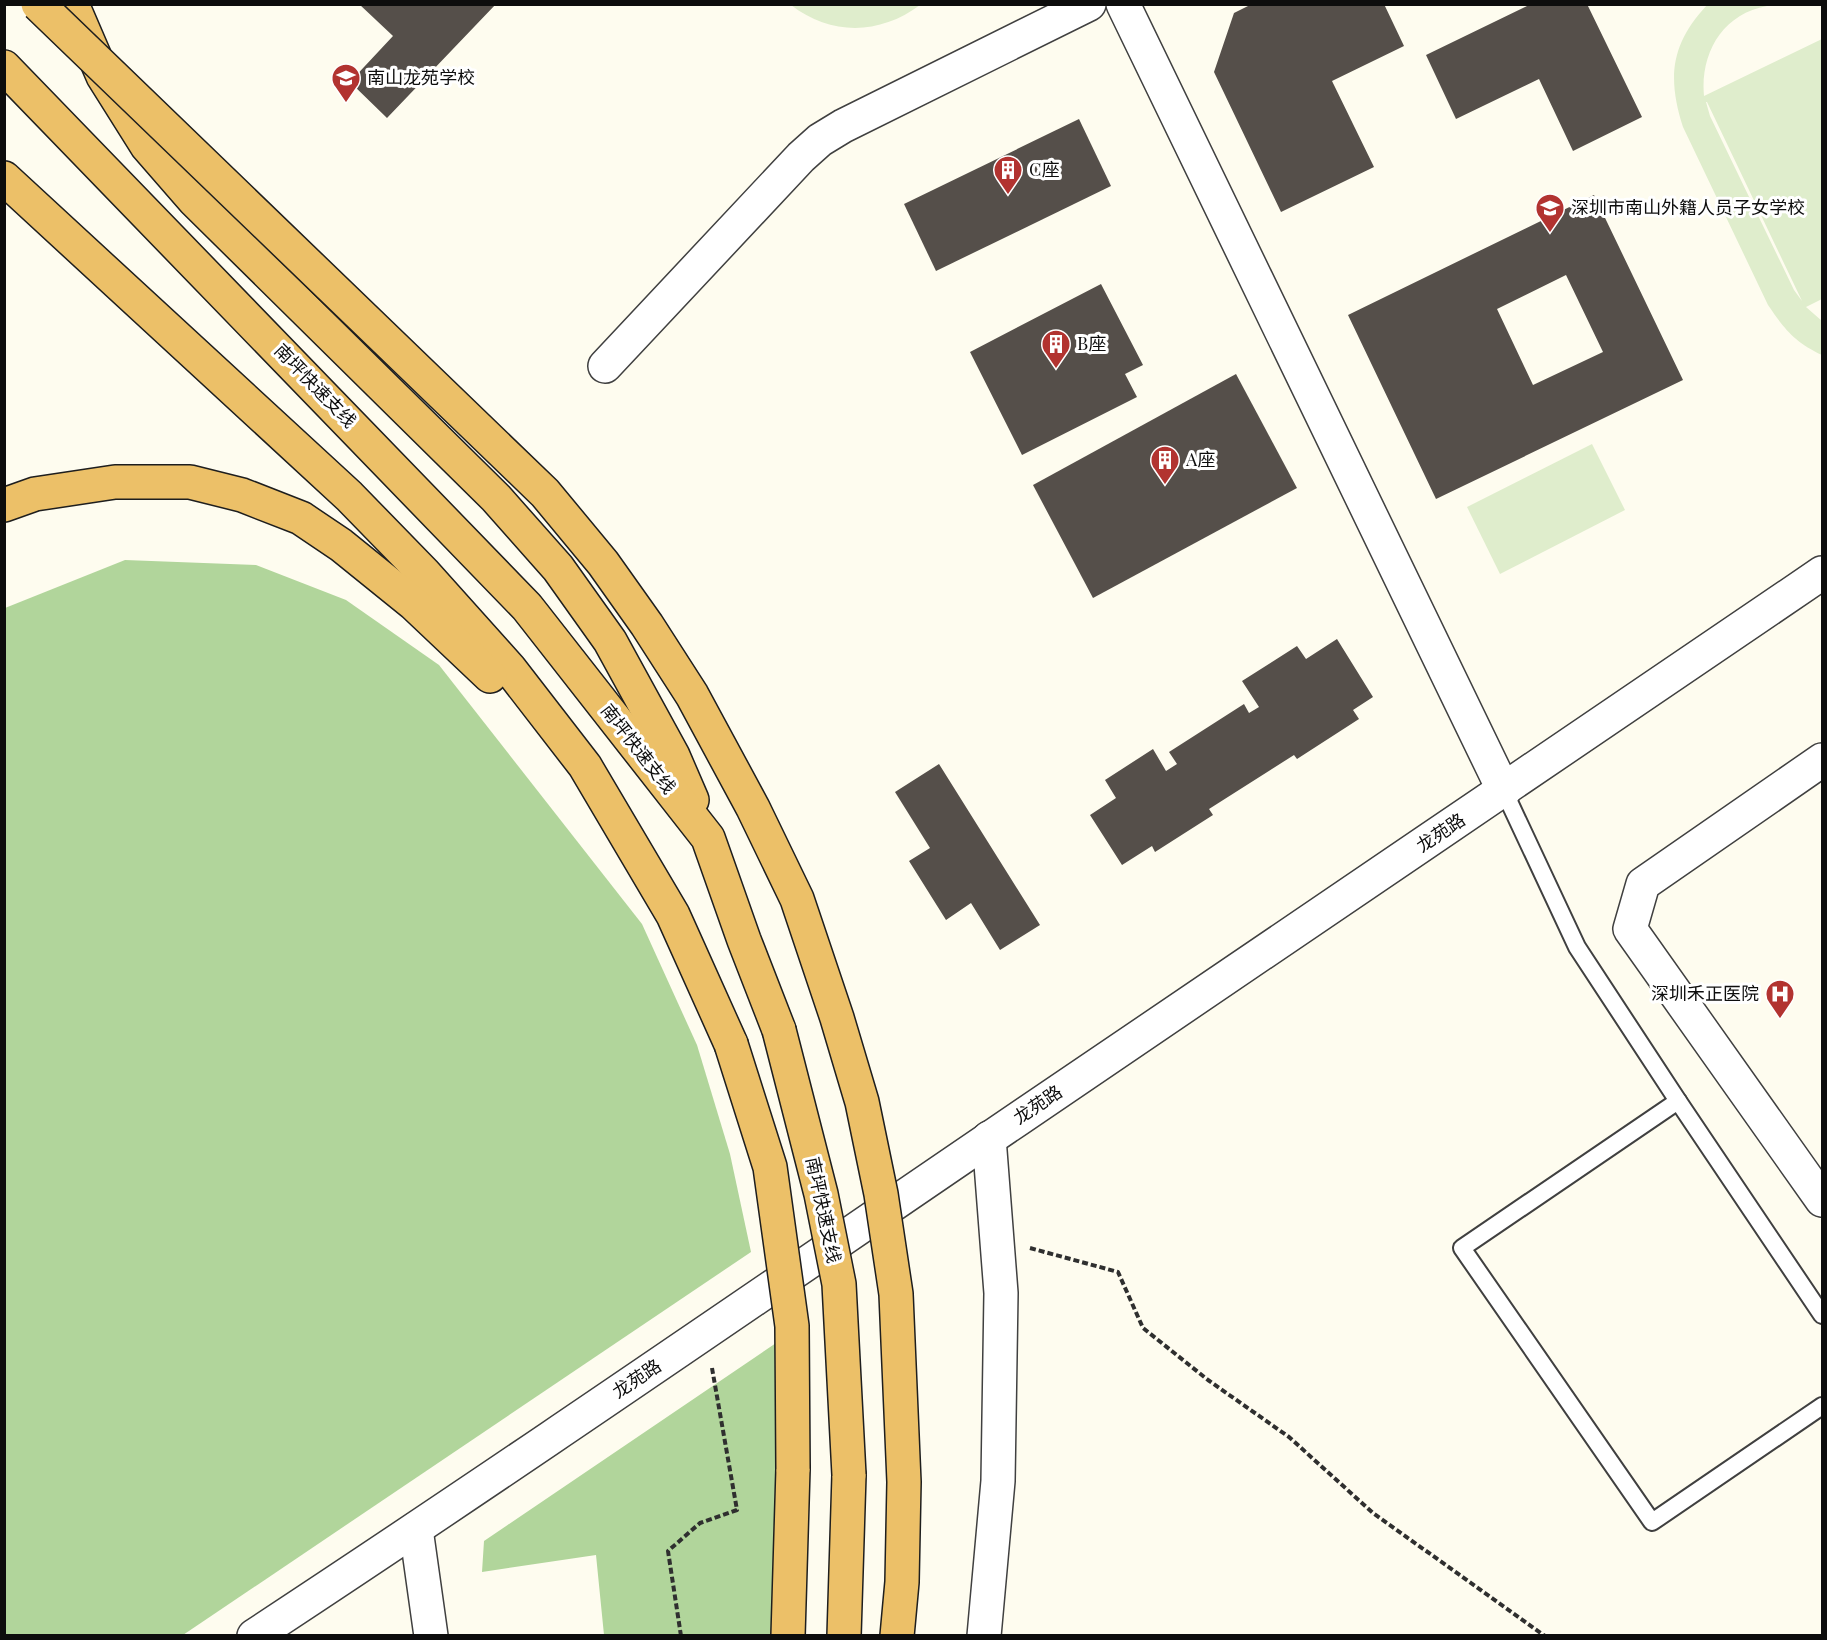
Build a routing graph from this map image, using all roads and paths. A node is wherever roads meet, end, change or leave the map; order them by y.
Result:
1 (38, 4) edge
2 (72, 4) edge
3 (1089, 4) edge
4 (1122, 4) edge
5 (4, 67) edge
6 (4, 178) edge
7 (605, 366) dead end
8 (4, 505) edge
9 (1822, 573) edge
10 (1822, 760) edge
11 (585, 766) junction
12 (1504, 791) junction
13 (708, 838) junction
14 (1678, 1101) junction
15 (989, 1138) junction
16 (1822, 1200) edge
17 (997, 1243) junction
18 (1822, 1315) edge
19 (711, 1365) dead end
20 (1822, 1406) edge
21 (416, 1529) junction
22 (254, 1635) edge
23 (431, 1635) edge
24 (681, 1635) edge
25 (788, 1635) edge
26 (844, 1635) edge
27 (897, 1635) edge
28 (984, 1635) edge
29 (1545, 1635) edge

1 - 27 highway, bridge
2 - 13 highway
3 - 7 street
4 - 12 street
5 - 13 highway, 南坪快速支线
6 - 11 highway
8 - 11 highway
9 - 12 street, 龙苑路
10 - 16 street
11 - 25 highway, bridge
12 - 14 lane
12 - 15 street, 龙苑路
13 - 26 highway, 南坪快速支线, bridge
14 - 18 lane
14 - 20 lane
15 - 17 street
15 - 21 street, 龙苑路
17 - 28 street
17 - 29 path
19 - 24 path
21 - 22 street, 龙苑路
21 - 23 street

